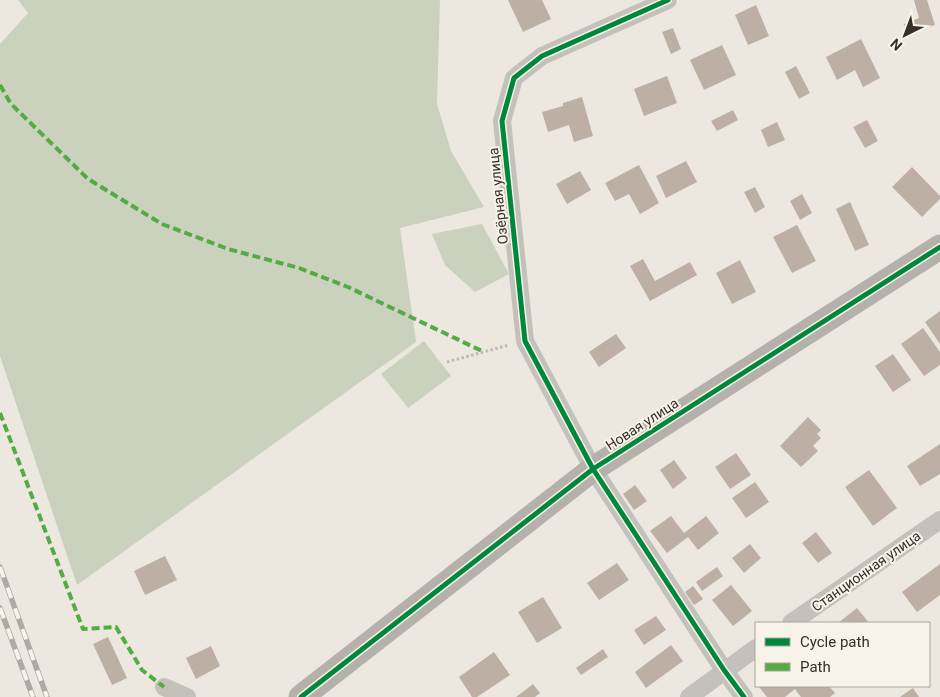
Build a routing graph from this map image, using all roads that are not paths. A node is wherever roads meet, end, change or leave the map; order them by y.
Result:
1 (668, 0) edge
2 (940, 247) edge
3 (593, 469) junction
4 (940, 520) edge
5 (792, 622) edge
6 (755, 649) edge
7 (724, 670) junction
8 (164, 687) dead end
9 (187, 697) edge
10 (301, 697) edge
11 (689, 697) edge
12 (744, 697) edge

1 - 3 street, Озёрная улица
2 - 3 street, Новая улица
3 - 7 street, Озёрная улица
3 - 10 street, Новая улица
4 - 5 street, Станционная улица
6 - 7 street
7 - 11 street
7 - 12 street, Озёрная улица
8 - 9 street

